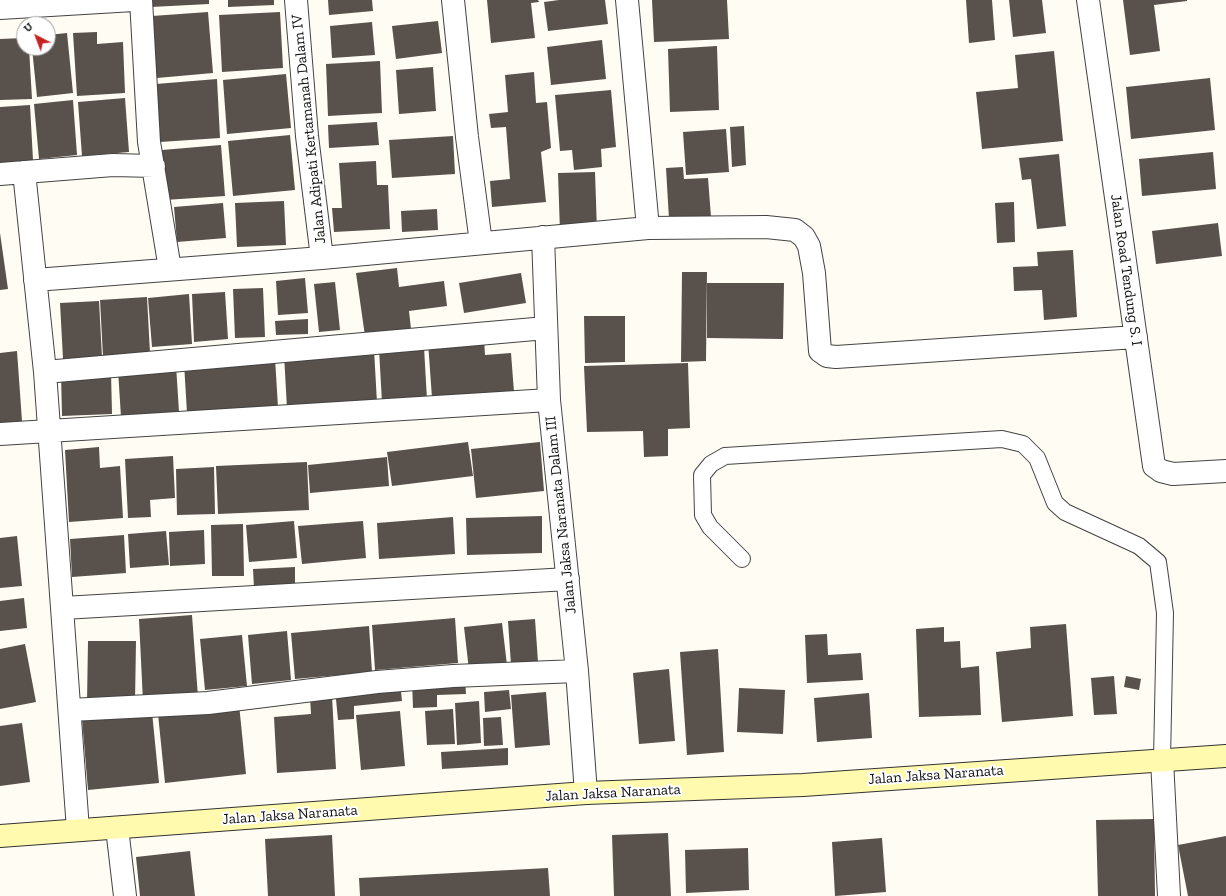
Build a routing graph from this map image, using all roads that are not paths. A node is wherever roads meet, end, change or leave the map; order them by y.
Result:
1 (134, 0) edge
2 (141, 0) edge
3 (296, 0) edge
4 (453, 0) edge
5 (627, 0) edge
6 (1088, 0) edge
7 (0, 8) edge
8 (154, 166) junction
9 (24, 172) junction
10 (0, 174) edge
11 (648, 228) junction
12 (543, 237) junction
13 (481, 243) junction
14 (322, 258) junction
15 (170, 270) junction
16 (35, 280) junction
17 (546, 328) junction
18 (1136, 337) junction
19 (45, 372) junction
20 (549, 400) junction
21 (50, 431) junction
22 (0, 434) edge
23 (1226, 471) edge
24 (742, 559) dead end
25 (568, 579) junction
26 (63, 608) junction
27 (577, 671) junction
28 (70, 710) junction
29 (1226, 756) edge
30 (1162, 760) junction
31 (586, 793) junction
32 (118, 828) junction
33 (78, 830) junction
34 (0, 836) edge
35 (125, 896) edge
36 (1169, 896) edge

1 - 7 street
2 - 8 street
3 - 14 street, Jalan Adipati Kertamanah Dalam IV
4 - 13 street
5 - 11 street
6 - 18 street, Jalan Road Tendung S. I
8 - 9 street
8 - 15 street
9 - 10 street
9 - 16 street
11 - 12 street
11 - 18 street
12 - 13 street
12 - 17 street, Jalan Jaksa Naranata Dalam III
13 - 14 street
14 - 15 street
15 - 16 street
16 - 19 street
17 - 19 street
17 - 20 street, Jalan Jaksa Naranata Dalam III
18 - 23 street, Jalan Road Tendung S. I
19 - 21 street
20 - 21 street
20 - 25 street, Jalan Jaksa Naranata Dalam III
21 - 22 street
21 - 26 street
24 - 30 lane
25 - 26 street
25 - 27 street, Jalan Jaksa Naranata Dalam III
26 - 28 street
27 - 28 street
27 - 31 street, Jalan Jaksa Naranata Dalam III
28 - 33 street
29 - 30 main road, Jalan Jaksa Naranata
30 - 31 main road, Jalan Jaksa Naranata
30 - 36 street
31 - 32 main road, Jalan Jaksa Naranata
32 - 33 main road, Jalan Jaksa Naranata
32 - 35 street
33 - 34 main road, Jalan Jaksa Naranata

